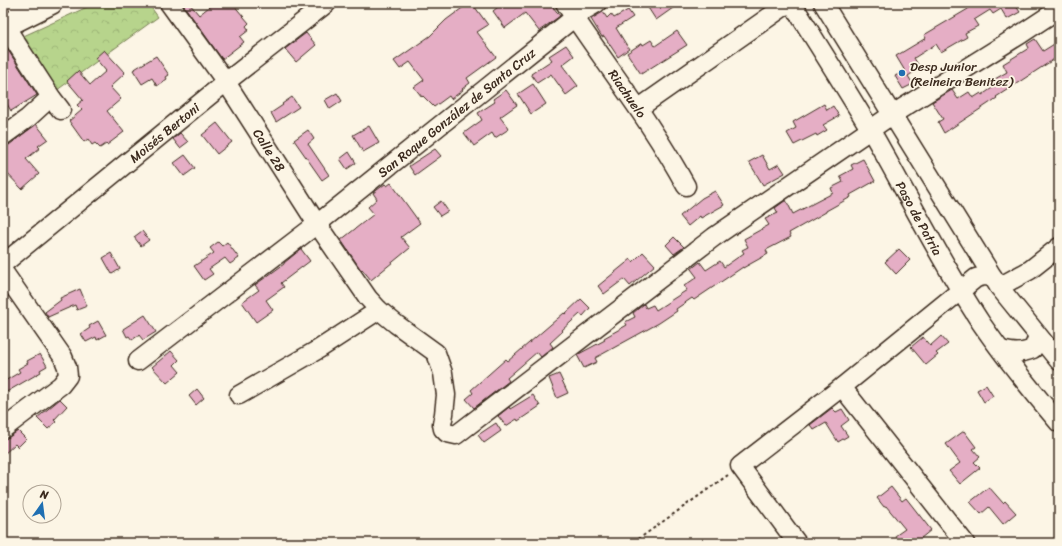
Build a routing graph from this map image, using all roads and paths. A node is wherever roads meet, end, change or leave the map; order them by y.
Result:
1 (51, 3) edge
2 (169, 3) edge
3 (327, 3) edge
4 (597, 3) edge
5 (789, 3) edge
6 (792, 3) edge
7 (823, 3) edge
8 (1059, 9) edge
9 (570, 10) edge
10 (12, 18) edge
11 (226, 82) junction
12 (639, 108) junction
13 (892, 114) junction
14 (870, 130) junction
15 (3, 136) edge
16 (686, 186) dead end
17 (317, 224) junction
18 (1059, 247) edge
19 (3, 264) edge
20 (3, 271) edge
21 (996, 282) junction
22 (961, 291) junction
23 (373, 304) junction
24 (1038, 336) junction
25 (1001, 350) junction
26 (138, 361) dead end
27 (1059, 361) edge
28 (842, 388) junction
29 (238, 395) dead end
30 (1059, 423) edge
31 (3, 429) edge
32 (740, 466) junction
33 (633, 543) edge
34 (797, 543) edge
35 (965, 543) edge

1 - 10 main road
2 - 11 street, Calle 28
3 - 11 street, Moisés Bertoni
4 - 9 street, San Roque González de Santa Cruz
5 - 12 street
6 - 14 street, Paso de Patria
7 - 13 street
8 - 13 street
9 - 12 street, Riachuelo
9 - 17 street, San Roque González de Santa Cruz
10 - 15 street
11 - 17 street, Calle 28
11 - 19 street, Moisés Bertoni
12 - 16 street, Riachuelo
13 - 14 street
13 - 21 street
14 - 22 street, Paso de Patria
14 - 23 street, Calle 28
17 - 23 street, Calle 28
17 - 26 street, San Roque González de Santa Cruz
18 - 21 street
20 - 31 street
21 - 22 street
21 - 24 street
22 - 25 street, Paso de Patria
22 - 28 street
23 - 29 street
24 - 25 street
24 - 27 street
25 - 30 street, Paso de Patria
28 - 32 street
28 - 35 street
32 - 33 path
32 - 34 street

